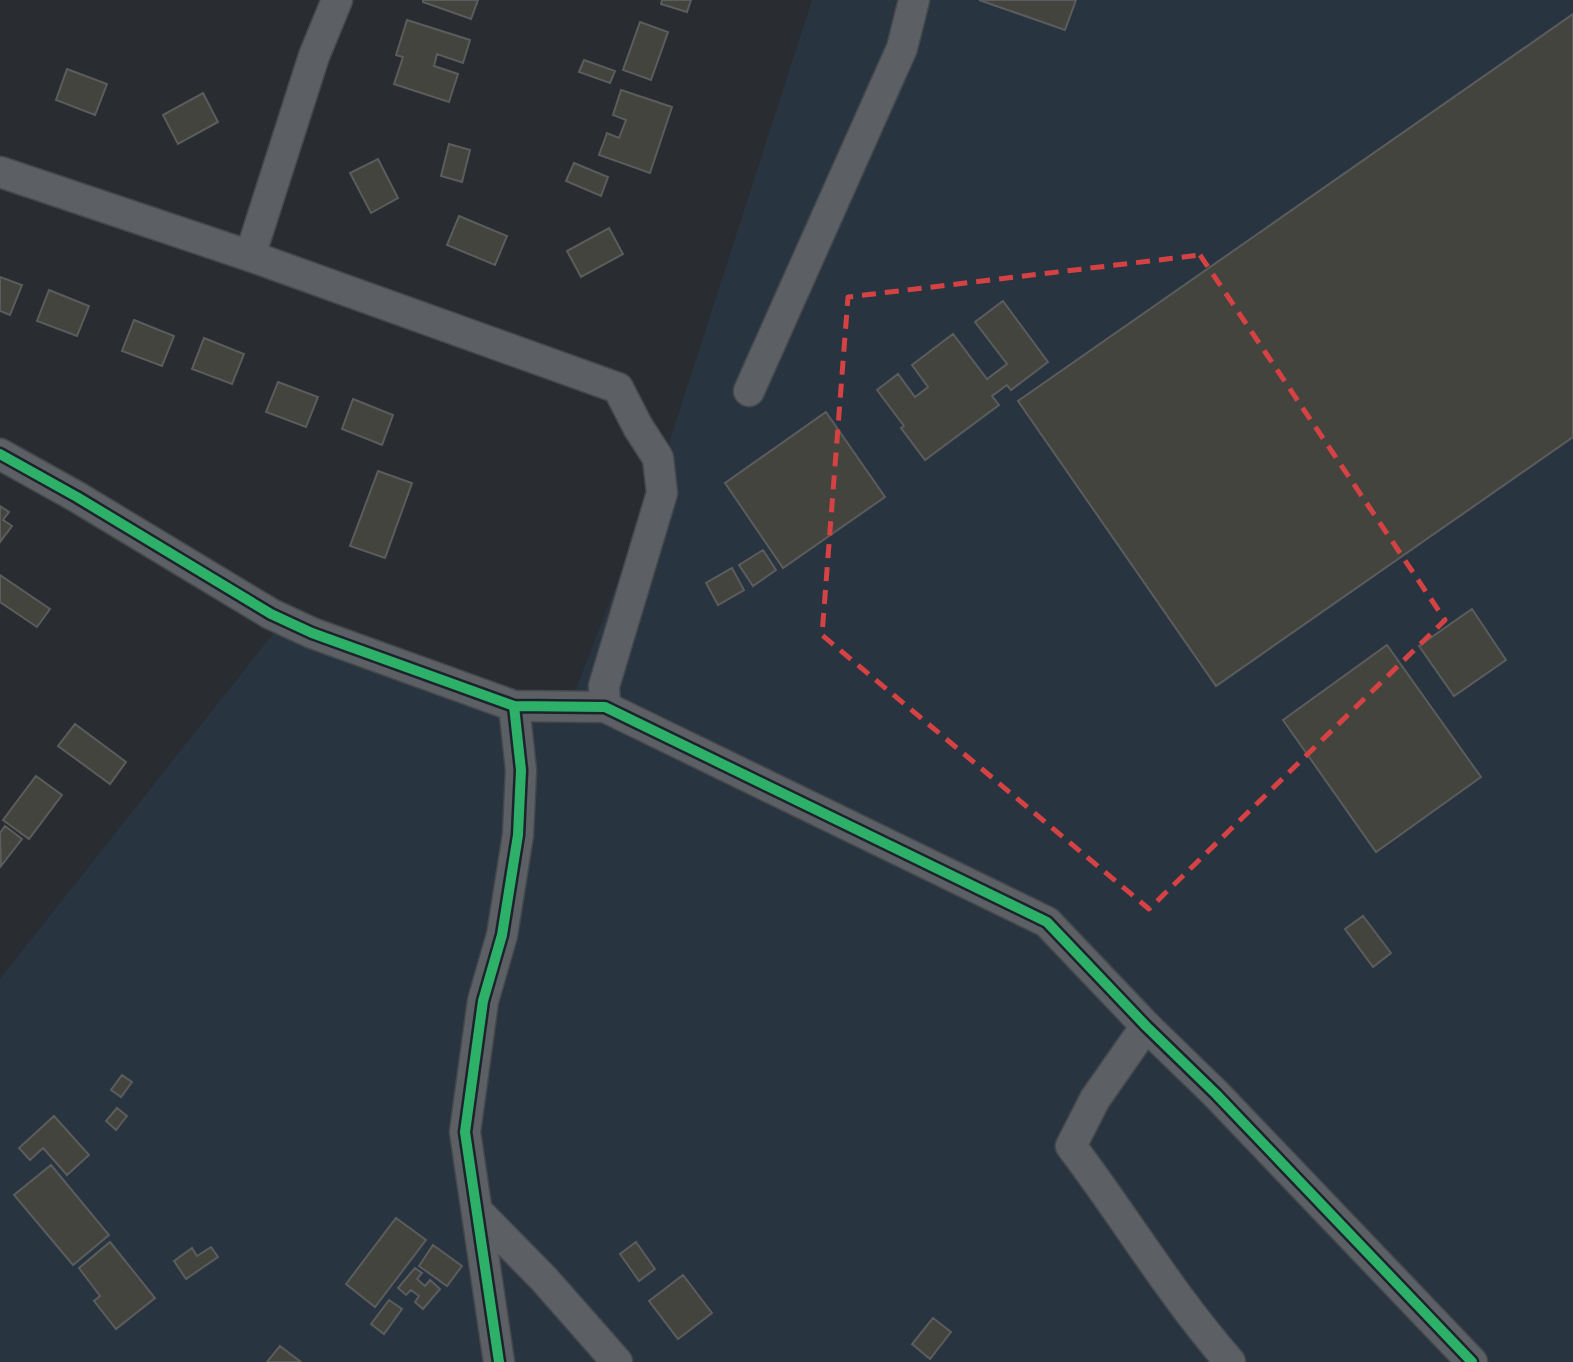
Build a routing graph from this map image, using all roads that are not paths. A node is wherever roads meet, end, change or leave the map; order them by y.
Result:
1 (337, 0) edge
2 (915, 0) edge
3 (0, 172) edge
4 (250, 256) junction
5 (749, 391) dead end
6 (0, 454) edge
7 (514, 706) junction
8 (605, 707) junction
9 (1146, 1026) junction
10 (478, 1212) junction
11 (499, 1362) edge
12 (617, 1362) edge
13 (1230, 1362) edge
14 (1472, 1362) edge

1 - 4 street
2 - 5 street
3 - 4 street
4 - 8 street
6 - 7 street
7 - 8 street
7 - 10 street
8 - 9 street
9 - 13 street
9 - 14 street
10 - 11 street
10 - 12 street

